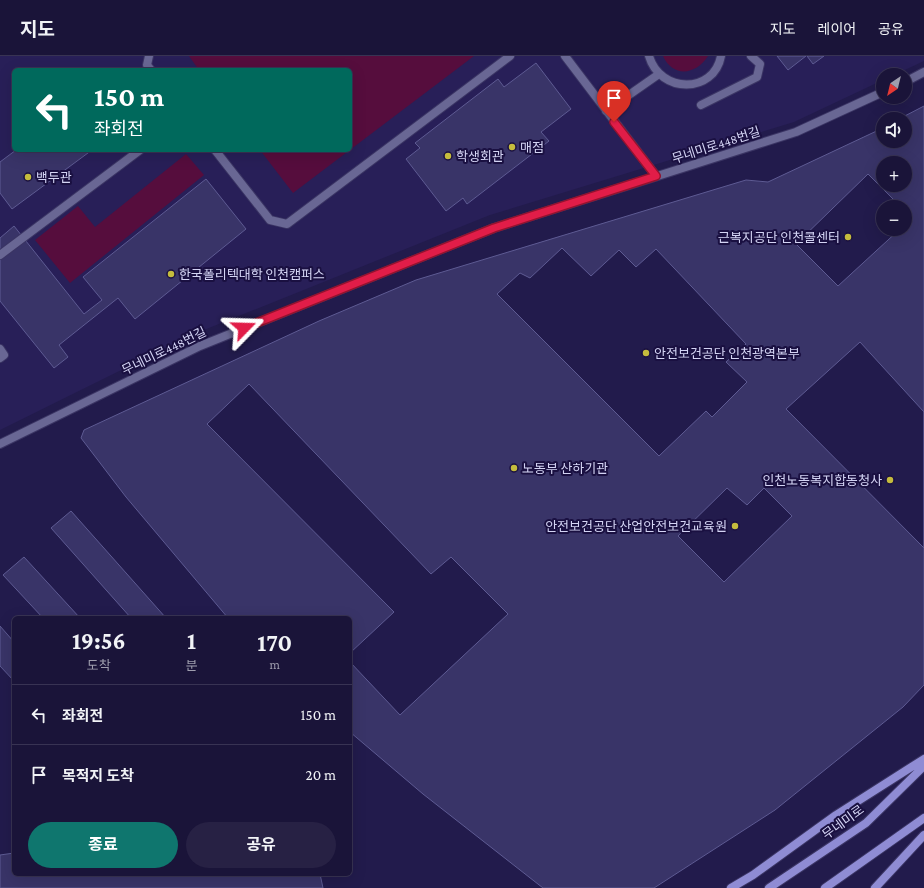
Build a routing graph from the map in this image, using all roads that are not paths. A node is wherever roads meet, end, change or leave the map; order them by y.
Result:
1 (149, 56) edge
2 (510, 56) edge
3 (565, 56) edge
4 (649, 56) edge
5 (721, 56) edge
6 (751, 56) edge
7 (149, 68) edge
8 (924, 72) edge
9 (659, 74) junction
10 (912, 78) edge
11 (876, 95) edge
12 (701, 105) dead end
13 (606, 111) junction
14 (137, 152) edge
15 (217, 152) edge
16 (656, 176) junction
17 (0, 255) edge
18 (0, 350) edge
19 (0, 358) edge
20 (0, 444) edge
21 (924, 759) edge
22 (924, 766) edge
23 (924, 818) edge
24 (924, 835) edge
25 (731, 888) edge
26 (770, 888) edge
27 (825, 888) edge
28 (875, 888) edge

1 - 7 street
2 - 15 street
3 - 13 street
4 - 9 street
5 - 9 street
6 - 12 street
8 - 10 street
9 - 13 street
11 - 16 street, 무네미로448번길
13 - 16 street
14 - 17 street
16 - 20 street, 무네미로448번길
18 - 19 street
21 - 25 main road
22 - 26 main road, 무네미로
23 - 27 main road
24 - 28 main road

